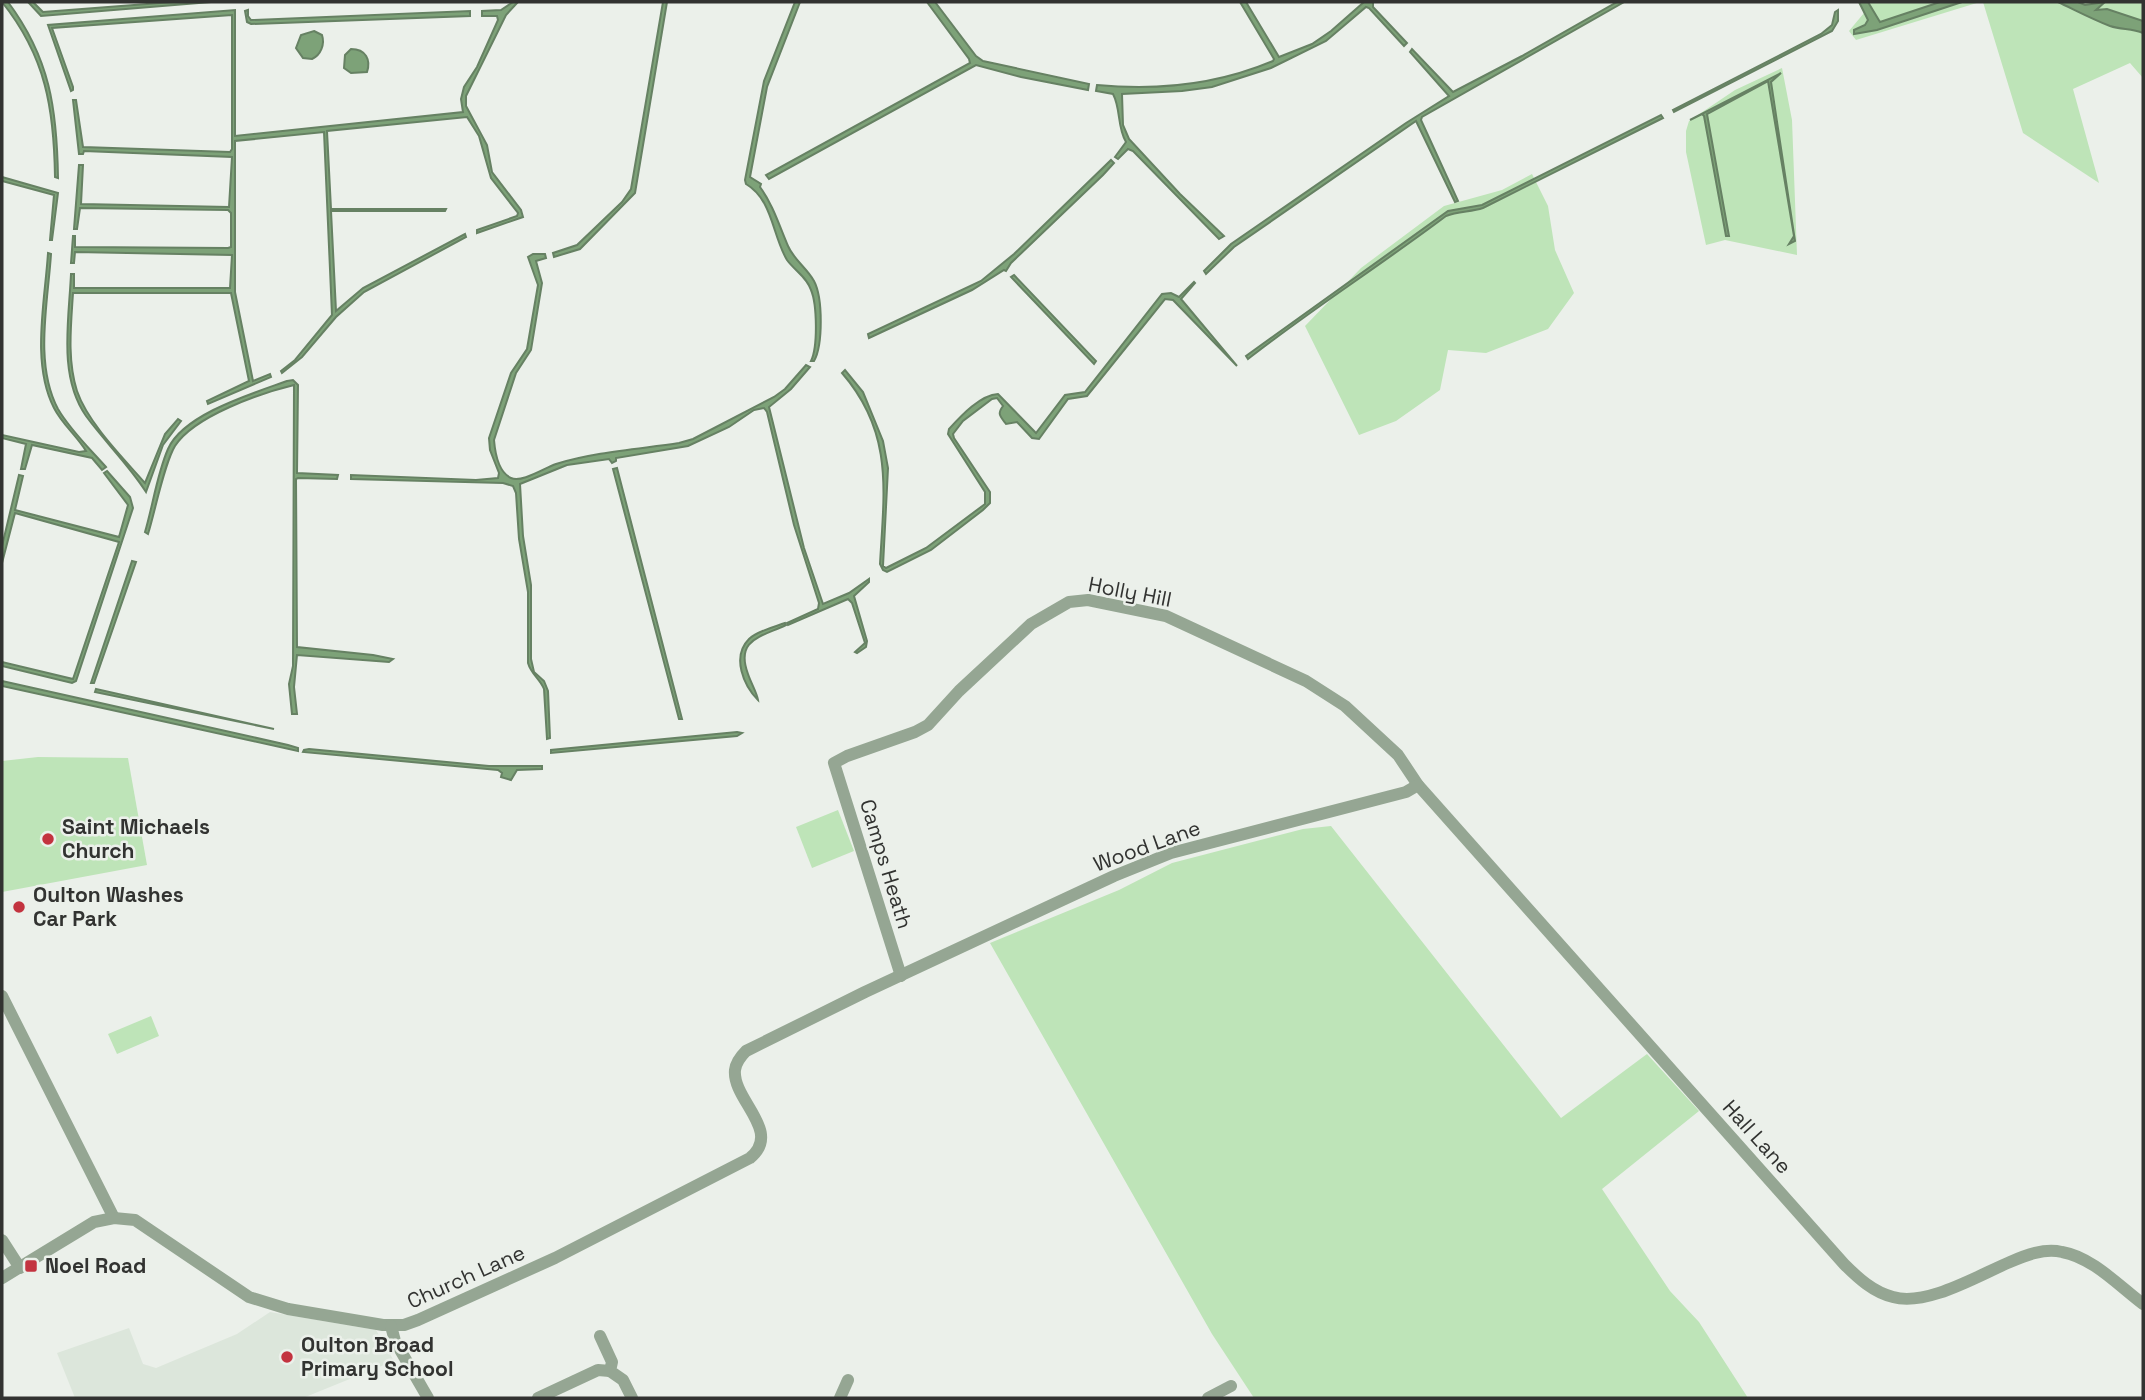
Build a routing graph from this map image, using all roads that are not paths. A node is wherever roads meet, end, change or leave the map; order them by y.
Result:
1 (834, 763) joint
2 (1418, 785) junction
3 (901, 976) junction
4 (2, 996) edge
5 (114, 1218) junction
6 (2, 1240) edge
7 (20, 1268) junction
8 (2, 1278) edge
9 (2143, 1304) edge
10 (391, 1326) junction
11 (600, 1336) dead end
12 (610, 1371) junction
13 (848, 1380) dead end
14 (1231, 1386) dead end
15 (428, 1398) edge
16 (538, 1398) edge
17 (632, 1398) edge
18 (840, 1398) edge
19 (1208, 1398) edge

1 - 2 street, Holly Hill
1 - 3 street, Camps Heath
2 - 3 street, Wood Lane
2 - 9 street, Hall Lane
3 - 10 street, Church Lane
4 - 5 street
5 - 7 street
5 - 10 street, Church Lane
6 - 7 street
7 - 8 street
10 - 15 street
11 - 12 street
12 - 16 street
12 - 17 street
13 - 18 street
14 - 19 street

